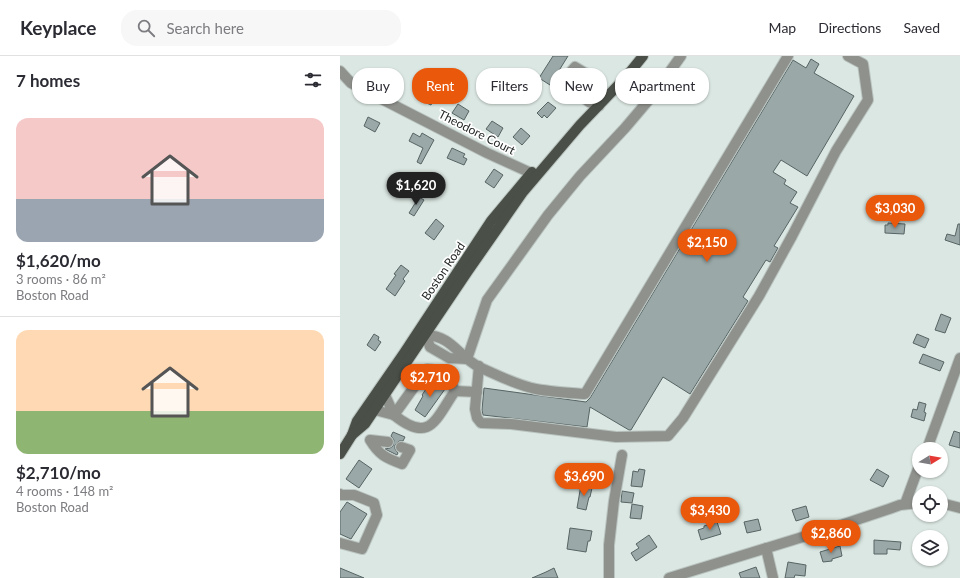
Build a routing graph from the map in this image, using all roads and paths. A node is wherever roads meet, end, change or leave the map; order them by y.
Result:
1 (643, 56) edge
2 (681, 56) edge
3 (788, 56) edge
4 (848, 56) edge
5 (340, 71) edge
6 (594, 104) edge
7 (599, 106) junction
8 (573, 134) junction
9 (530, 173) junction
10 (423, 332) junction
11 (960, 358) edge
12 (466, 359) junction
13 (479, 366) junction
14 (455, 391) junction
15 (477, 392) junction
16 (385, 395) junction
17 (375, 410) junction
18 (394, 415) junction
19 (356, 433) junction
20 (370, 440) junction
21 (388, 442) dead end
22 (930, 442) edge
23 (401, 447) dead end
24 (340, 454) edge
25 (622, 455) dead end
26 (915, 478) edge
27 (340, 496) edge
28 (905, 504) junction
29 (912, 504) edge
30 (948, 505) edge
31 (960, 508) edge
32 (340, 543) edge
33 (766, 548) junction
34 (609, 578) edge
35 (669, 578) edge
36 (773, 578) edge

1 - 7 main road, Boston Road
2 - 12 street
3 - 13 street
4 - 15 street
5 - 9 street, Theodore Court
6 - 7 street
7 - 8 main road, Boston Road
8 - 9 main road, Boston Road
8 - 10 main road, Boston Road
9 - 10 main road, Boston Road
10 - 12 street
10 - 16 main road, Boston Road
10 - 19 main road, Boston Road
11 - 22 street
12 - 13 street
13 - 15 street
14 - 15 street
14 - 18 street
14 - 18 street
16 - 17 main road, Boston Road
16 - 18 street
17 - 18 street
17 - 19 main road, Boston Road
19 - 20 street
19 - 24 main road, Boston Road
20 - 21 street
20 - 23 street
25 - 34 street
26 - 28 street
27 - 32 street
28 - 29 street
28 - 33 street
30 - 31 street
33 - 35 street
33 - 36 street

